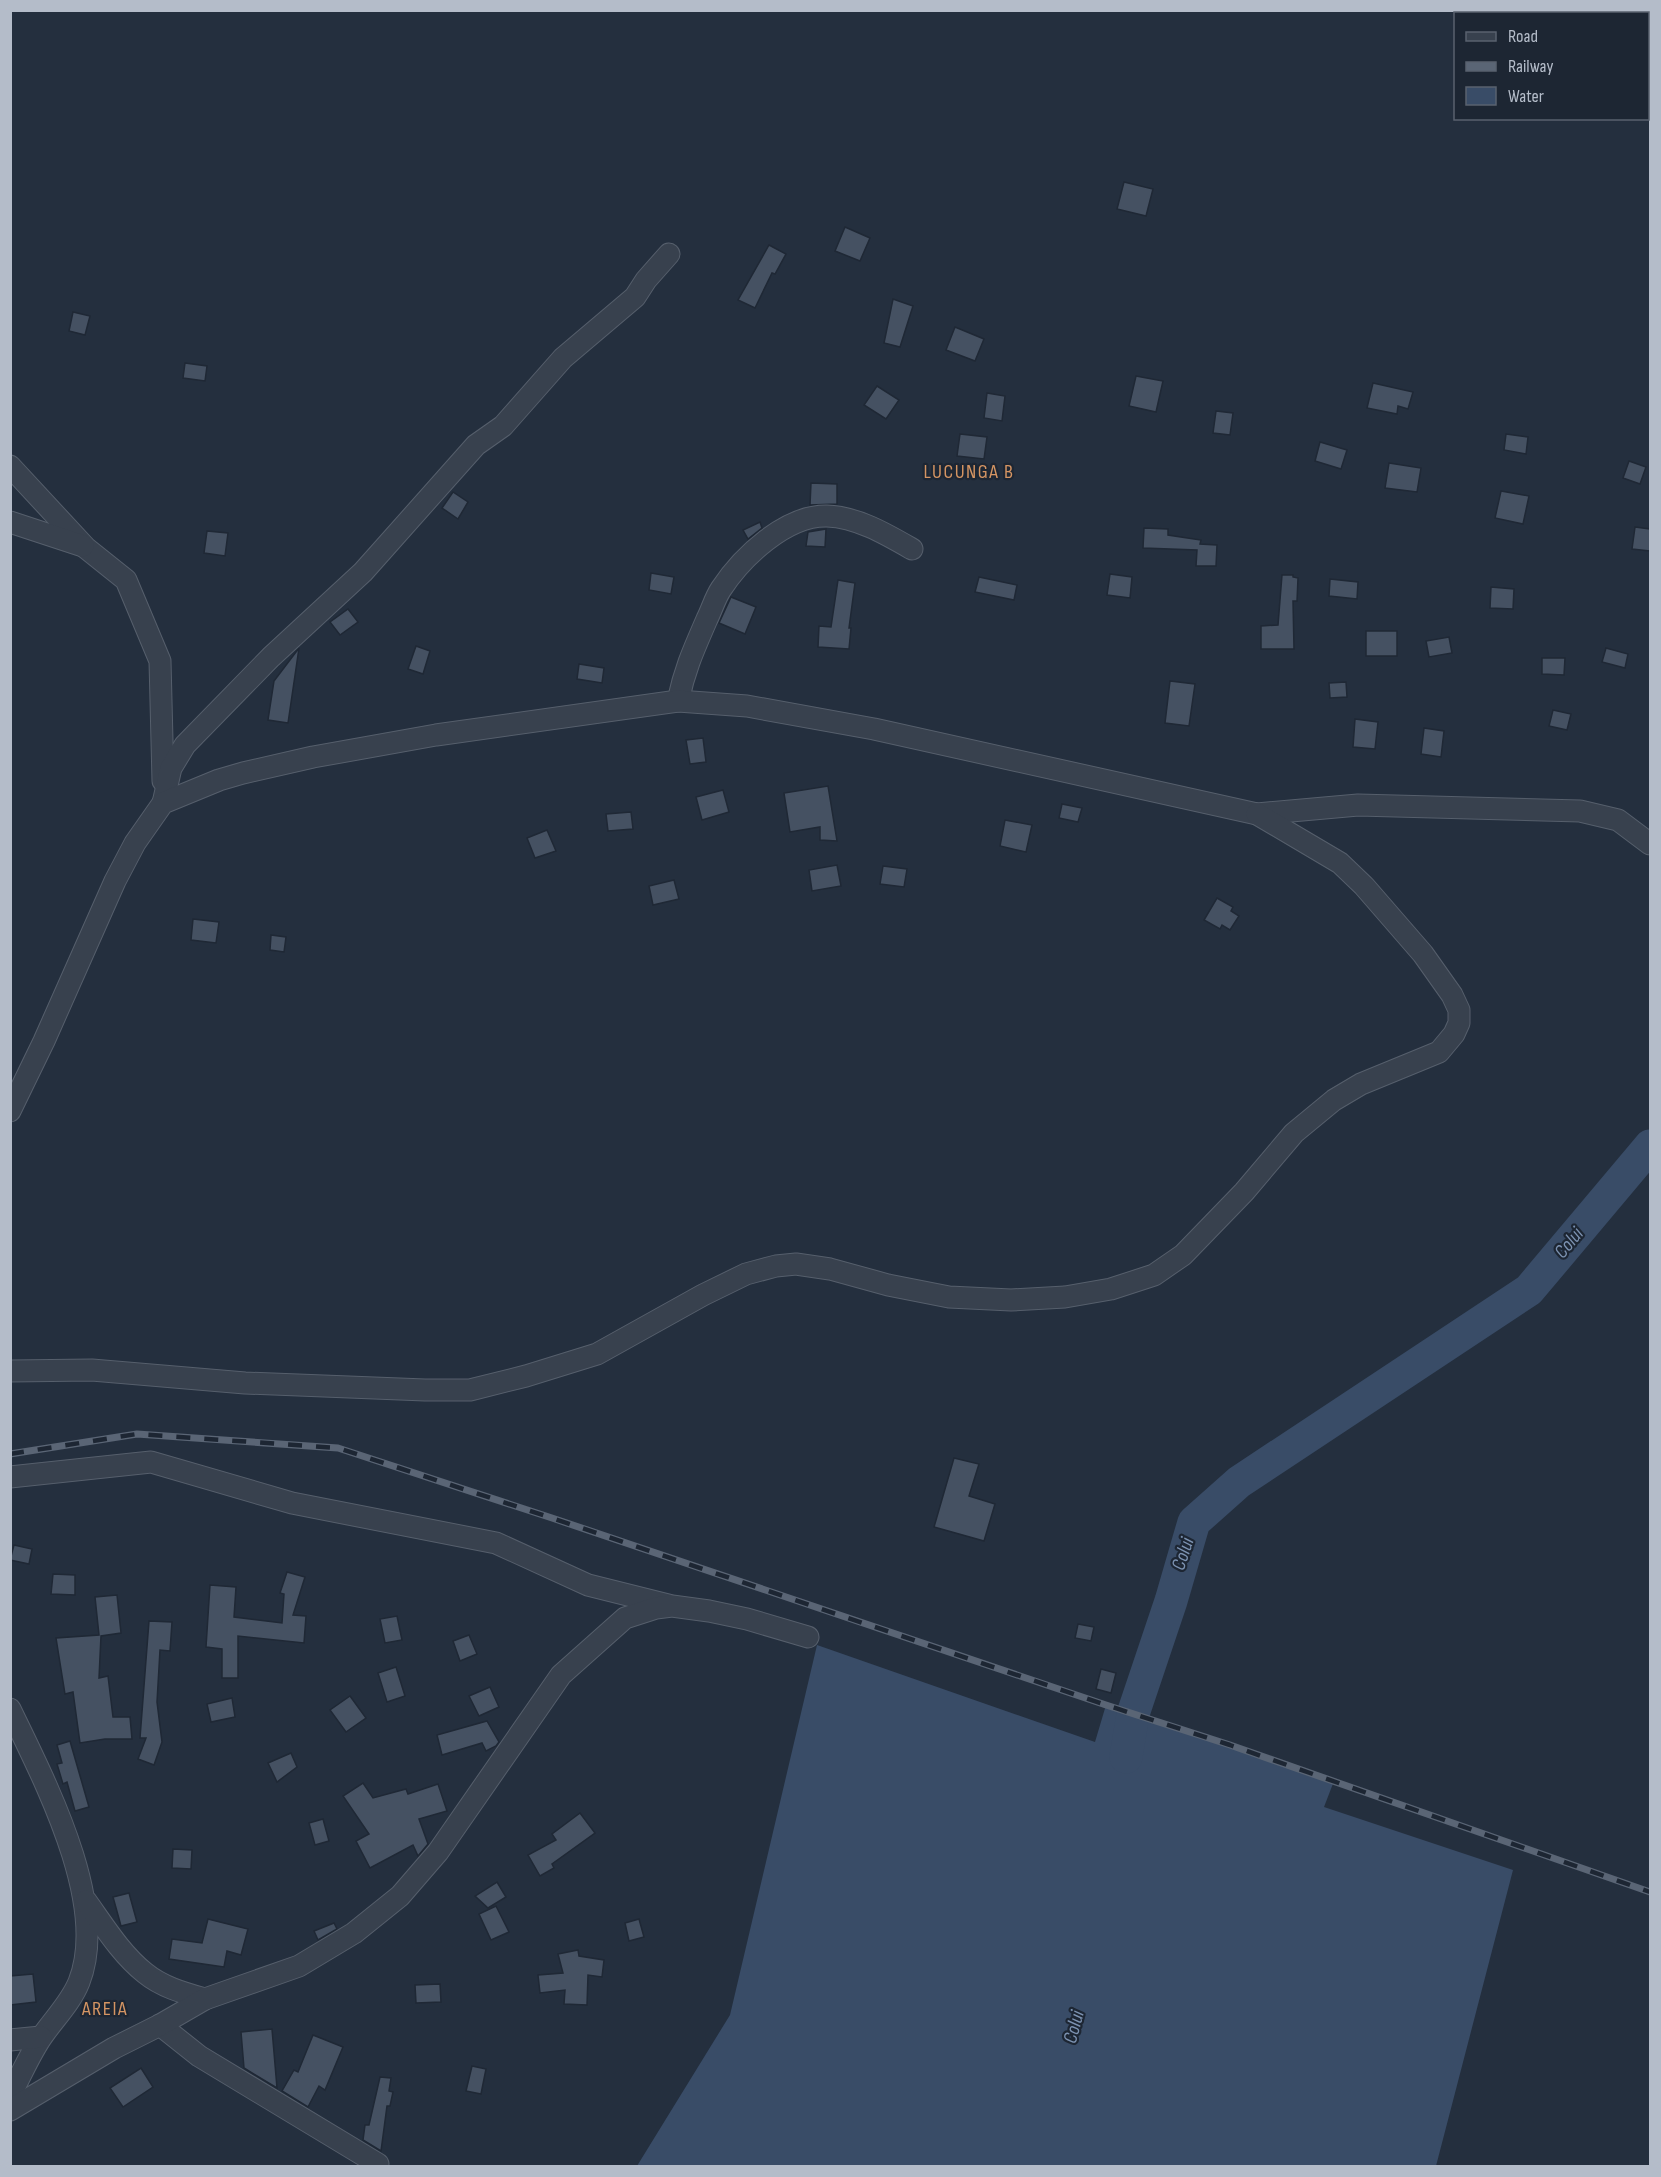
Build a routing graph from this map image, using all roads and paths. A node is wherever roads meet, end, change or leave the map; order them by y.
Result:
1 (669, 254) dead end
2 (10, 466) edge
3 (10, 522) edge
4 (86, 548) junction
5 (912, 549) dead end
6 (678, 701) junction
7 (163, 803) junction
8 (1257, 814) junction
9 (1650, 844) edge
10 (10, 1111) edge
11 (10, 1371) edge
12 (10, 1477) edge
13 (672, 1606) junction
14 (808, 1637) dead end
15 (10, 1708) edge
16 (83, 1897) junction
17 (205, 1999) junction
18 (160, 2025) junction
19 (41, 2037) junction
20 (10, 2040) edge
21 (10, 2096) edge
22 (10, 2110) edge
23 (378, 2164) dead end

1 - 7 street
2 - 4 street
3 - 4 street
4 - 7 street
5 - 6 street
6 - 7 street
6 - 8 street
7 - 10 street
8 - 9 street
8 - 11 street
12 - 13 street
13 - 14 street
13 - 17 street
15 - 16 street
16 - 17 street
16 - 19 street
17 - 18 street
18 - 22 street
18 - 23 street
19 - 20 street
19 - 21 street

